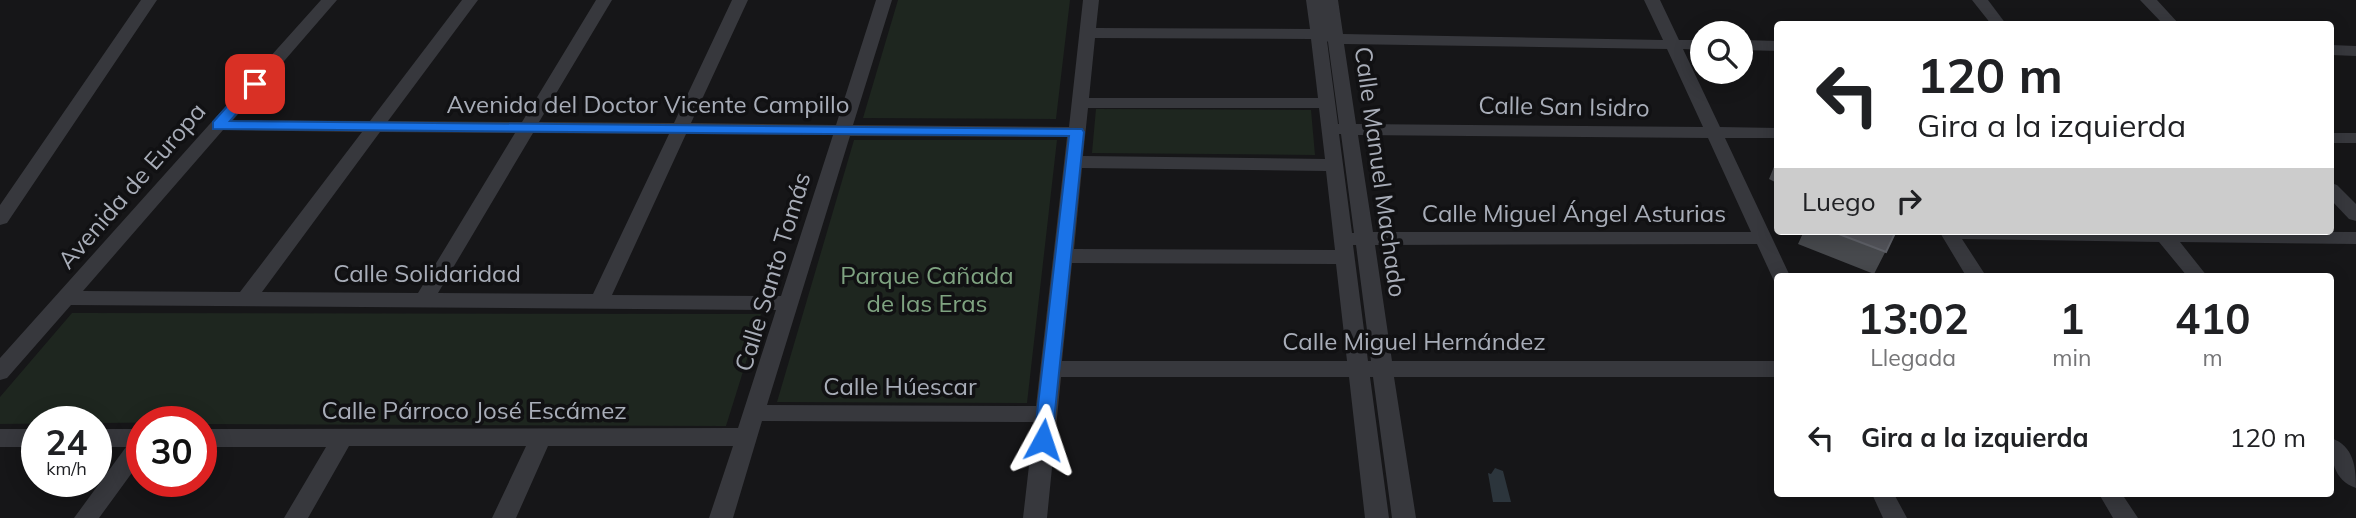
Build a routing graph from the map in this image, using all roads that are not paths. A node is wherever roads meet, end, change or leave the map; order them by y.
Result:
1 (149, 0) edge
2 (329, 0) edge
3 (470, 0) edge
4 (604, 0) edge
5 (740, 0) edge
6 (884, 0) edge
7 (1091, 0) edge
8 (1314, 0) edge
9 (1330, 0) edge
10 (1652, 0) edge
11 (1980, 0) edge
12 (2148, 0) edge
13 (1997, 21) edge
14 (2168, 21) edge
15 (1087, 33) junction
16 (1327, 36) junction
17 (1672, 45) junction
18 (1690, 45) edge
19 (1753, 45) edge
20 (1774, 46) edge
21 (2334, 50) edge
22 (2356, 51) edge
23 (1080, 103) junction
24 (1327, 103) junction
25 (218, 125) junction
26 (375, 128) junction
27 (527, 128) junction
28 (680, 129) junction
29 (1339, 129) junction
30 (843, 131) junction
31 (1077, 132) junction
32 (1714, 133) junction
33 (1774, 133) edge
34 (2334, 138) edge
35 (2356, 138) edge
36 (1074, 162) junction
37 (1334, 165) junction
38 (2334, 192) edge
39 (2356, 215) edge
40 (0, 219) edge
41 (1951, 235) edge
42 (2165, 235) edge
43 (2240, 235) edge
44 (1763, 238) junction
45 (2356, 238) edge
46 (1364, 239) junction
47 (1344, 248) junction
48 (1063, 256) junction
49 (1780, 273) edge
50 (1974, 273) edge
51 (2195, 273) edge
52 (65, 298) junction
53 (246, 299) junction
54 (423, 300) junction
55 (599, 302) junction
56 (789, 303) junction
57 (1359, 368) junction
58 (1383, 368) junction
59 (1049, 369) junction
60 (1774, 369) edge
61 (0, 372) edge
62 (754, 413) junction
63 (1045, 414) junction
64 (541, 437) junction
65 (747, 437) junction
66 (0, 438) edge
67 (21, 438) edge
68 (217, 438) edge
69 (343, 438) junction
70 (2334, 451) edge
71 (126, 462) edge
72 (2356, 479) edge
73 (1885, 497) edge
74 (2112, 497) edge
75 (86, 518) edge
76 (296, 518) edge
77 (503, 518) edge
78 (721, 518) edge
79 (1035, 518) edge
80 (1377, 518) edge
81 (1404, 518) edge
82 (1895, 518) edge
83 (2126, 518) edge

1 - 40 street
2 - 25 street, Avenida de Europa
3 - 26 street
4 - 27 street
5 - 28 street
6 - 30 street, Calle Santo Tomás
7 - 15 street
8 - 16 street, Calle Manuel Machado
9 - 16 street, Calle Manuel Machado
10 - 17 street
11 - 13 street
12 - 14 street
15 - 16 street
15 - 23 street
16 - 17 street
16 - 24 street, Calle Manuel Machado
16 - 29 street, Calle Manuel Machado
17 - 18 street
17 - 32 street
19 - 20 street
21 - 22 street
23 - 24 street
23 - 31 street
24 - 29 street, Calle Manuel Machado
25 - 26 street, Avenida del Doctor Vicente Campillo
25 - 52 street, Avenida de Europa
26 - 27 street, Avenida del Doctor Vicente Campillo
26 - 53 street
27 - 28 street, Avenida del Doctor Vicente Campillo
27 - 54 street
28 - 30 street, Avenida del Doctor Vicente Campillo
28 - 55 street
29 - 32 street, Calle San Isidro
29 - 37 street, Calle Manuel Machado
29 - 46 street, Calle Manuel Machado
30 - 31 street, Avenida del Doctor Vicente Campillo
30 - 56 street, Calle Santo Tomás
31 - 36 street
32 - 33 street, Calle San Isidro
32 - 44 street
34 - 35 street
36 - 37 street
36 - 48 street
37 - 47 street, Calle Manuel Machado
38 - 39 street
41 - 50 street
42 - 51 street
43 - 45 street
44 - 46 street, Calle Miguel Ángel Asturias
44 - 49 street
46 - 47 street, Calle Miguel Ángel Asturias
46 - 58 street, Calle Manuel Machado
47 - 48 street
47 - 57 street, Calle Manuel Machado
48 - 59 street
52 - 53 street, Calle Solidaridad
52 - 61 street, Avenida de Europa
53 - 54 street, Calle Solidaridad
54 - 55 street, Calle Solidaridad
55 - 56 street, Calle Solidaridad
56 - 62 street, Calle Santo Tomás
57 - 58 street, Calle Miguel Hernández
57 - 59 street, Calle Miguel Hernández
57 - 80 street, Calle Manuel Machado
58 - 60 street, Calle Miguel Hernández
58 - 81 street, Calle Manuel Machado
59 - 63 street
62 - 63 street, Calle Húescar
62 - 65 street, Calle Santo Tomás
63 - 79 street
64 - 65 street, Calle Párroco José Escámez
64 - 69 street, Calle Párroco José Escámez
64 - 77 street
65 - 78 street, Calle Santo Tomás
66 - 67 street
68 - 69 street, Calle Párroco José Escámez
69 - 76 street
70 - 72 street
71 - 75 street
73 - 82 street
74 - 83 street

